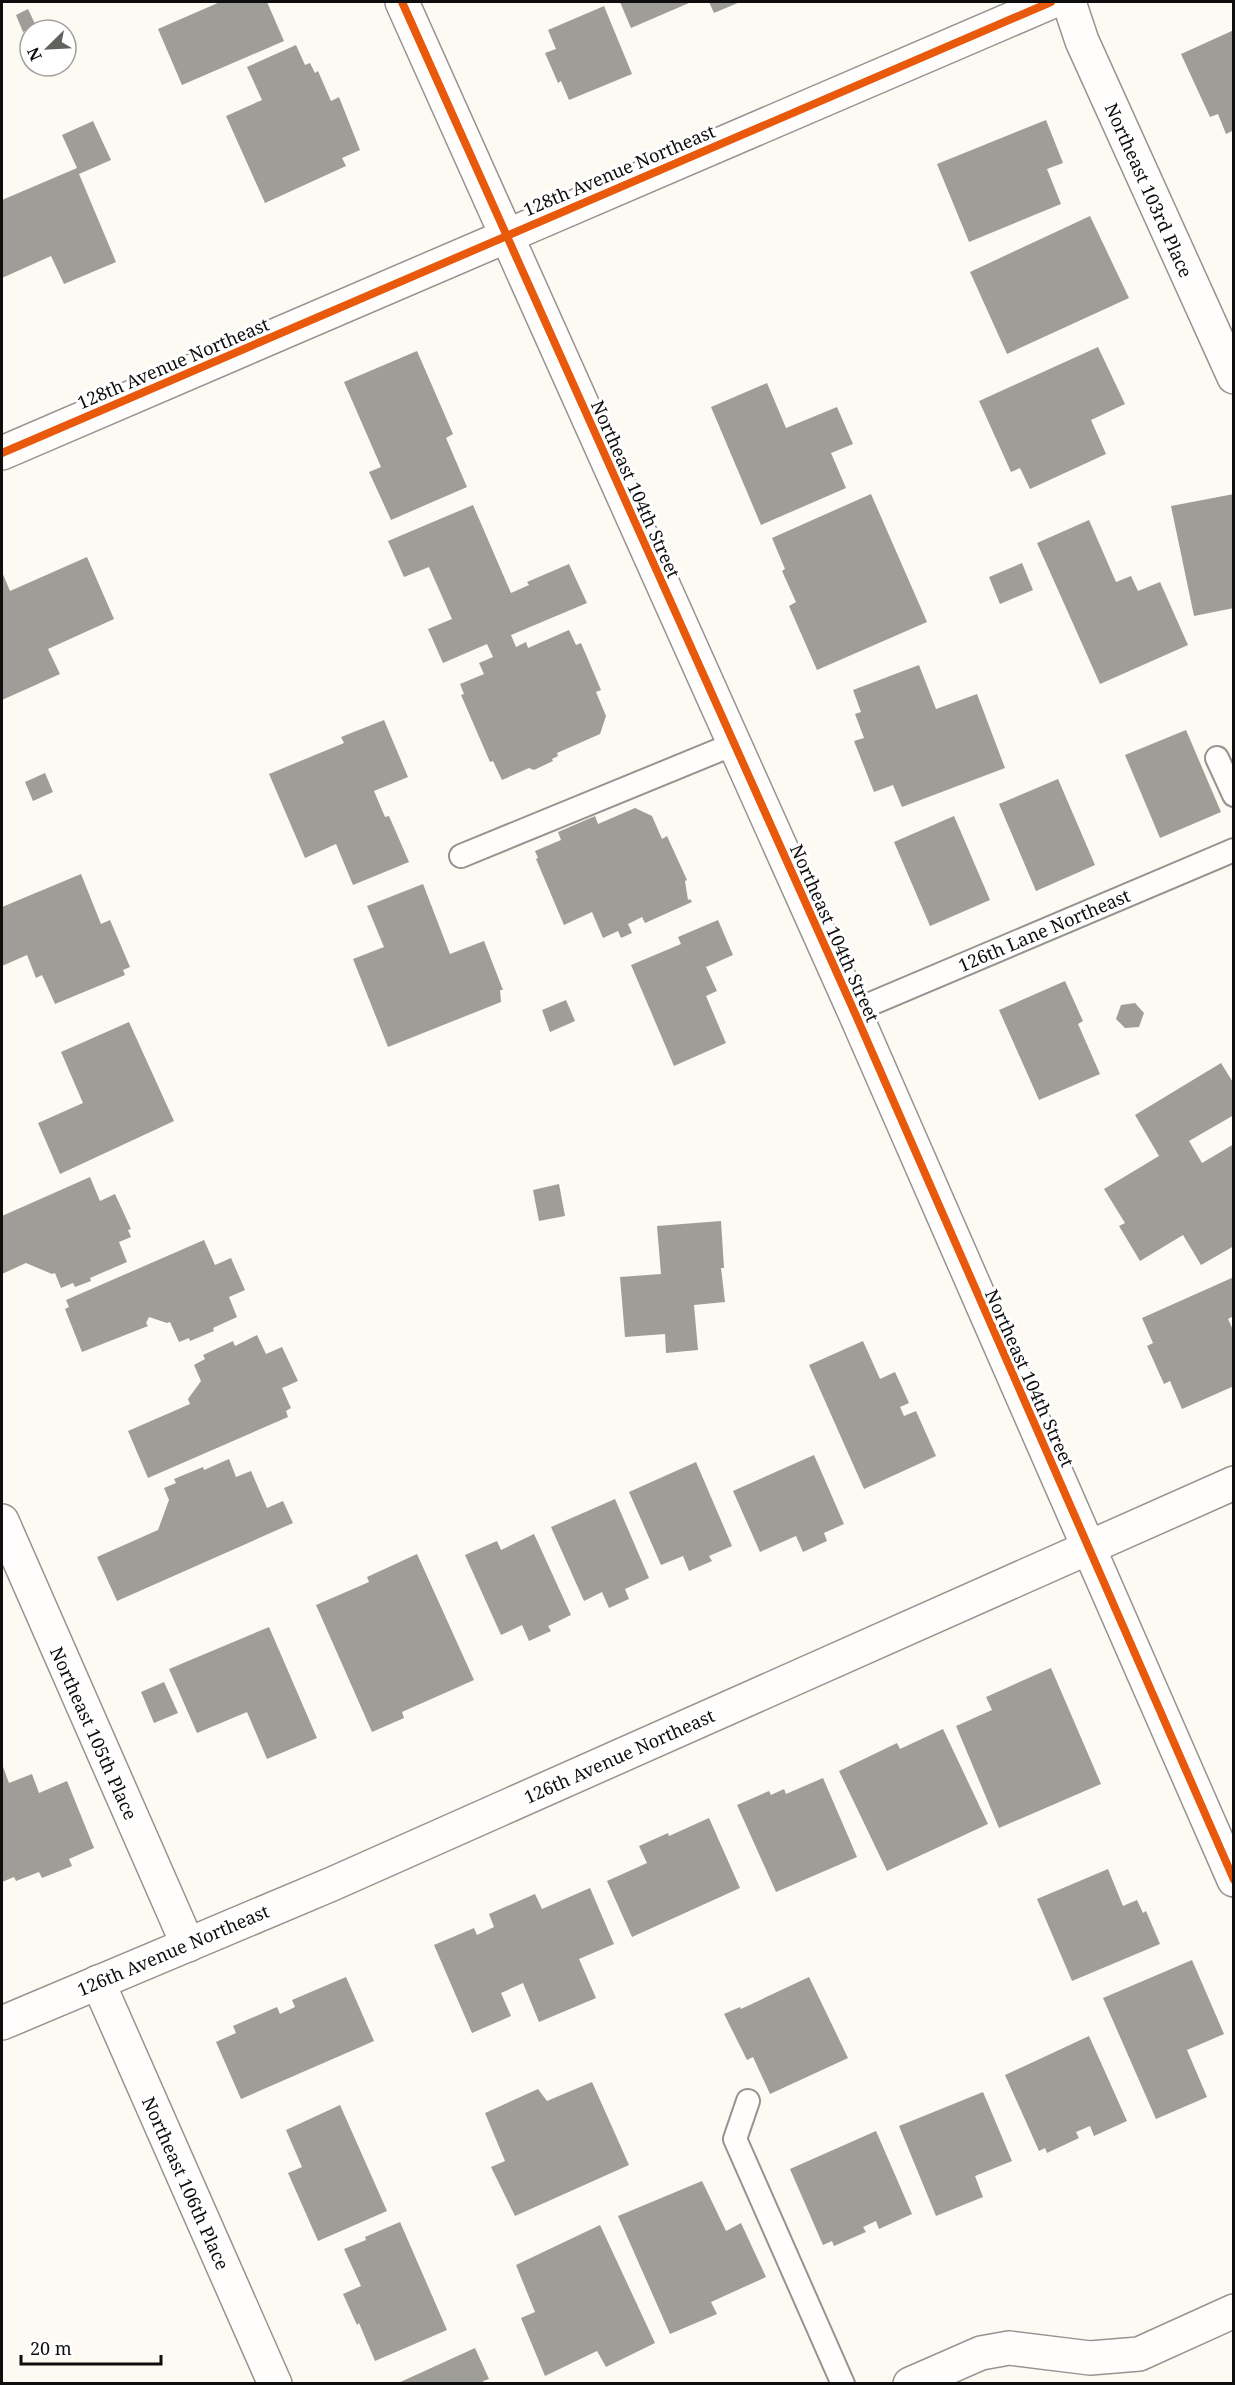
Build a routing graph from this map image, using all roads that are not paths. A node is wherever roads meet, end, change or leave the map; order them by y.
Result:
1 (402, 2) edge
2 (1051, 2) edge
3 (1069, 2) edge
4 (506, 236) junction
5 (1233, 377) edge
6 (2, 453) edge
7 (734, 744) junction
8 (1217, 758) dead end
9 (1233, 795) edge
10 (1233, 850) edge
11 (460, 856) dead end
12 (854, 1011) junction
13 (1233, 1483) edge
14 (2, 1521) edge
15 (1087, 1548) junction
16 (1233, 1880) edge
17 (188, 1945) junction
18 (98, 1982) junction
19 (2, 2023) edge
20 (748, 2101) dead end
21 (1233, 2312) edge
22 (275, 2384) edge
23 (843, 2384) edge
24 (910, 2384) edge

1 - 4 street, Northeast 104th Street
2 - 4 street, 128th Avenue Northeast
3 - 5 street, Northeast 103rd Place
4 - 6 street, 128th Avenue Northeast
4 - 7 street, Northeast 104th Street
7 - 11 lane
7 - 12 street, Northeast 104th Street
8 - 9 lane
10 - 12 lane, 126th Lane Northeast
12 - 15 street, Northeast 104th Street
13 - 15 street, 126th Avenue Northeast
14 - 17 street, Northeast 105th Place
15 - 16 street, Northeast 104th Street
15 - 17 street, 126th Avenue Northeast
17 - 18 street, 126th Avenue Northeast
18 - 19 street, 126th Avenue Northeast
18 - 22 street, Northeast 106th Place
20 - 23 lane
21 - 24 street

